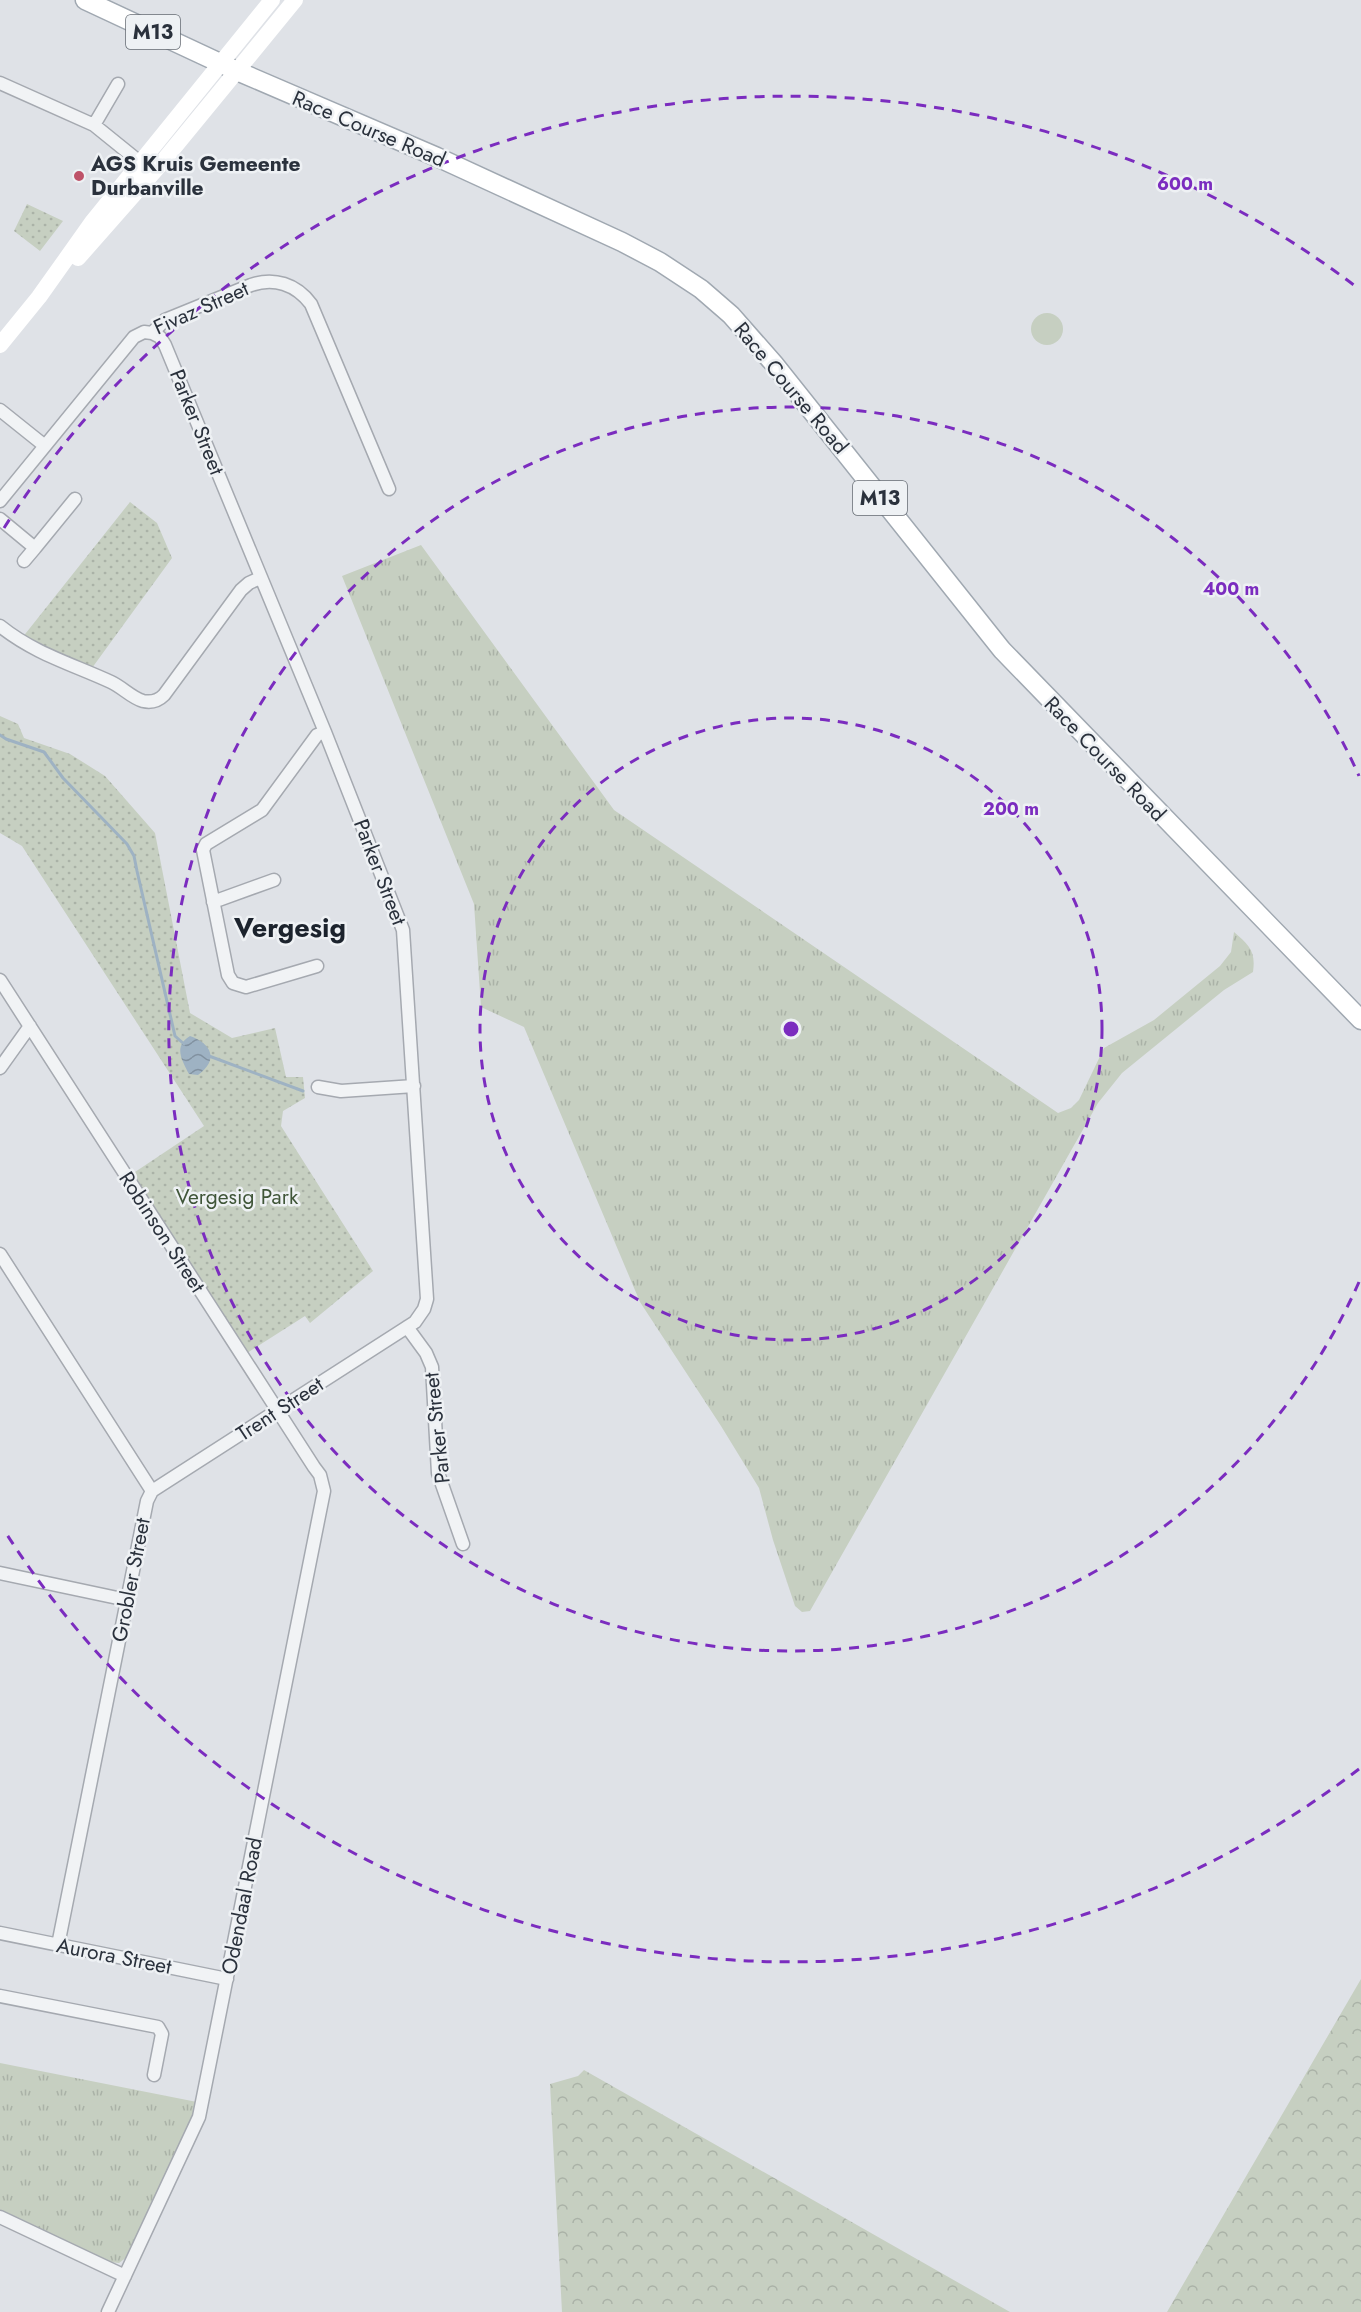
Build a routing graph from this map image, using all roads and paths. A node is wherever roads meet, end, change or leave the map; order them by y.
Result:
1 (85, 0) edge
2 (272, 0) edge
3 (296, 0) edge
4 (229, 68) junction
5 (0, 82) edge
6 (118, 84) dead end
7 (94, 125) junction
8 (141, 163) junction
9 (39, 297) junction
10 (152, 333) junction
11 (0, 345) edge
12 (0, 410) edge
13 (45, 446) junction
14 (388, 489) dead end
15 (75, 499) dead end
16 (0, 501) edge
17 (0, 519) edge
18 (35, 548) junction
19 (24, 561) dead end
20 (260, 578) junction
21 (0, 626) edge
22 (325, 732) junction
23 (274, 880) dead end
24 (213, 902) junction
25 (317, 966) dead end
26 (0, 980) edge
27 (1361, 1020) edge
28 (30, 1026) junction
29 (0, 1068) edge
30 (414, 1086) junction
31 (318, 1087) dead end
32 (0, 1254) edge
33 (407, 1327) junction
34 (278, 1410) junction
35 (323, 1484) joint
36 (152, 1491) junction
37 (463, 1544) dead end
38 (0, 1573) edge
39 (127, 1600) junction
40 (0, 1934) edge
41 (58, 1945) junction
42 (227, 1979) junction
43 (0, 1996) edge
44 (154, 2075) dead end
45 (0, 2217) edge
46 (125, 2276) junction
47 (108, 2312) edge

1 - 4 main road, Race Course Road / M13
2 - 4 main road
3 - 4 main road
4 - 8 main road
4 - 9 main road
4 - 27 main road, Race Course Road / M13
5 - 7 street
6 - 7 street
7 - 8 street
8 - 9 main road
9 - 11 main road
10 - 13 street, Fivaz Street
10 - 14 street, Fivaz Street
10 - 20 street, Parker Street
12 - 13 street
13 - 16 street, Fivaz Street
15 - 18 street
17 - 18 street
18 - 19 street
20 - 21 street
20 - 22 street, Parker Street
22 - 24 street
22 - 30 street, Parker Street
23 - 24 street
24 - 25 street
26 - 28 street, Robinson Street
28 - 29 street
28 - 34 street, Robinson Street
30 - 31 street
30 - 33 street, Parker Street
32 - 36 street, Grobler Street
33 - 34 street, Trent Street
33 - 37 street, Parker Street
34 - 35 street, Robinson Street
34 - 36 street, Trent Street
35 - 42 street, Odendaal Road
36 - 39 street, Grobler Street
38 - 39 street
39 - 41 street, Grobler Street
40 - 41 street, Aurora Street
41 - 42 street, Aurora Street
42 - 46 street, Odendaal Road
43 - 44 street
45 - 46 street
46 - 47 street, Odendaal Road

